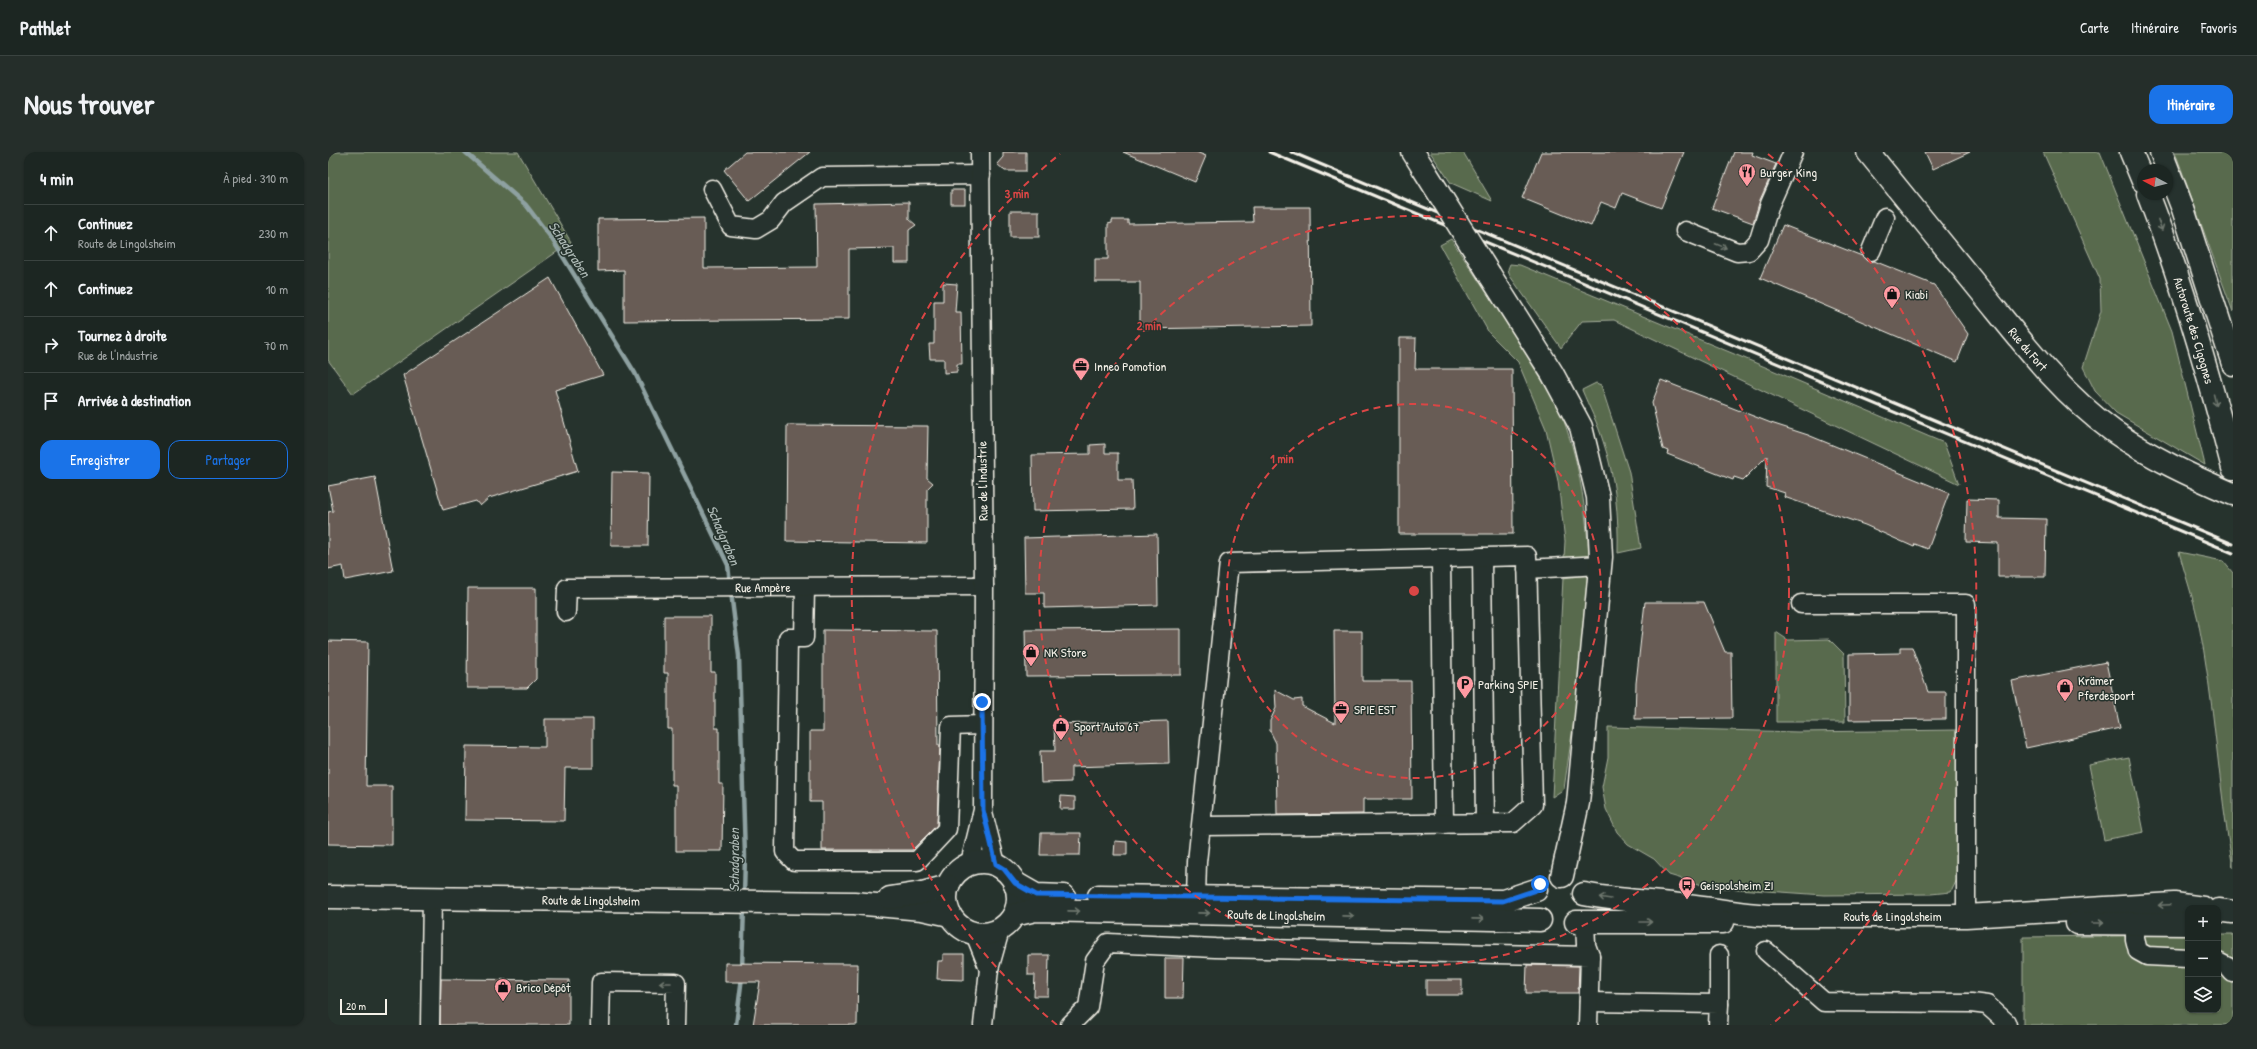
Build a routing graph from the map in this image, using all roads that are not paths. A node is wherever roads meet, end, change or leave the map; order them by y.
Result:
1 (980, 152) edge
2 (1793, 152) edge
3 (1868, 152) edge
4 (2132, 152) edge
5 (2161, 152) edge
6 (2171, 152) edge
7 (1418, 160) edge
8 (2137, 165) edge
9 (981, 175) junction
10 (712, 189) dead end
11 (2150, 200) edge
12 (1885, 217) dead end
13 (1685, 231) dead end
14 (1871, 251) dead end
15 (2221, 323) junction
16 (2233, 364) edge
17 (2233, 468) edge
18 (2233, 494) edge
19 (1482, 557) junction
20 (1441, 558) junction
21 (1601, 565) junction
22 (1527, 569) junction
23 (984, 586) junction
24 (805, 588) junction
25 (1801, 604) dead end
26 (566, 612) dead end
27 (982, 725) junction
28 (983, 810) junction
29 (1444, 824) junction
30 (1485, 824) junction
31 (1202, 826) junction
32 (970, 863) junction
33 (996, 864) junction
34 (1562, 876) junction
35 (1015, 883) junction
36 (948, 886) junction
37 (1536, 890) junction
38 (1584, 894) junction
39 (328, 897) edge
40 (1196, 897) junction
41 (432, 898) junction
42 (854, 903) junction
43 (2185, 906) edge
44 (2221, 910) edge
45 (2233, 912) edge
46 (950, 915) junction
47 (1966, 916) junction
48 (1540, 920) junction
49 (2233, 920) edge
50 (1007, 922) junction
51 (1581, 922) junction
52 (2221, 922) edge
53 (2135, 924) junction
54 (2185, 924) edge
55 (975, 934) junction
56 (1588, 951) junction
57 (1766, 951) dead end
58 (1719, 955) dead end
59 (2185, 958) edge
60 (2221, 964) edge
61 (989, 969) junction
62 (2233, 973) edge
63 (1589, 1002) junction
64 (1719, 1004) junction
65 (430, 1025) edge
66 (600, 1025) edge
67 (675, 1025) edge
68 (983, 1025) edge
69 (1070, 1025) edge
70 (1588, 1025) edge
71 (1718, 1025) edge
72 (2007, 1025) edge

1 - 9 street, Rue de l'Industrie
13 -> 2 street
3 - 18 main road, Rue du Fort
4 - 8 main road
5 - 15 main road, Autoroute des Cigognes
6 - 15 main road
7 - 21 main road, bridge
9 - 10 street
9 - 23 street, Rue de l'Industrie
11 -> 17 main road, Autoroute des Cigognes
12 - 14 street
15 - 16 main road, Autoroute des Cigognes
19 - 20 street
19 - 22 street
19 - 30 street
20 - 29 street
20 - 31 street
21 - 22 street
21 - 34 main road
22 - 30 street
23 - 24 street, Rue Ampère
23 - 27 street, Rue de l'Industrie
24 - 26 street, Rue Ampère
24 - 27 street
25 - 47 street
27 - 28 street, Rue de l'Industrie
28 - 32 street, Rue de l'Industrie
28 - 33 street, Rue de l'Industrie
29 - 30 street
29 - 31 street
31 - 40 street
32 - 33 main road
32 - 36 main road
33 - 35 main road
34 - 37 main road
34 - 38 main road
35 - 40 main road, Route de Lingolsheim
35 - 50 main road
36 - 42 main road
36 - 46 main road
37 - 40 main road, Route de Lingolsheim
37 - 48 main road
47 -> 38 main road, Route de Lingolsheim
38 - 51 main road
39 - 41 main road, Route de Lingolsheim
41 - 42 main road, Route de Lingolsheim
41 - 65 street
42 - 46 main road
43 -> 47 main road, Route de Lingolsheim
44 - 45 main road
46 - 55 main road
50 -> 48 main road, Route de Lingolsheim
48 - 51 main road
49 - 52 main road
50 - 55 main road
50 - 61 street
51 -> 53 main road, Route de Lingolsheim
51 - 56 street
53 - 54 main road, Route de Lingolsheim
53 - 59 street
55 - 61 street
56 - 63 street
56 - 69 street
57 - 72 street
58 - 64 street
60 - 62 street
61 - 68 street
63 - 64 street
63 - 70 street
64 - 71 street
67 -> 66 street

